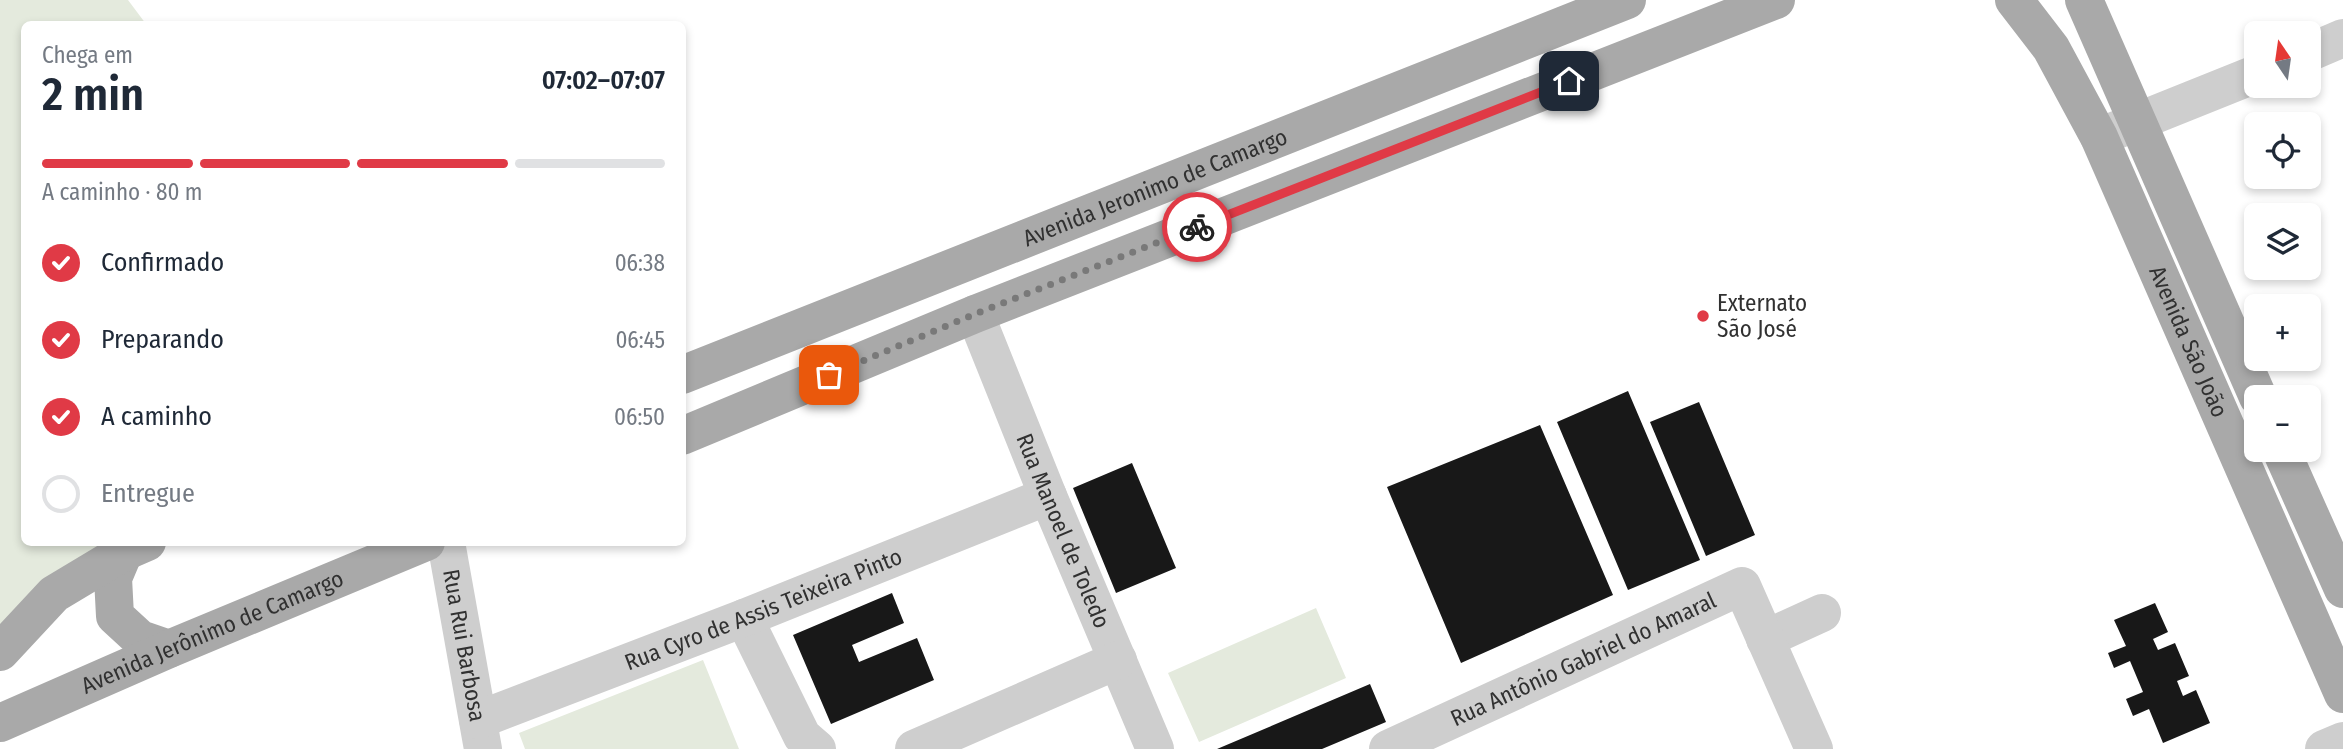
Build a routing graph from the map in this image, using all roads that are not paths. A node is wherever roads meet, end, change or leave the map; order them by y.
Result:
1 (1628, 0) edge
2 (1776, 0) edge
3 (2014, 0) edge
4 (2084, 0) edge
5 (2343, 38) edge
6 (2321, 47) edge
7 (2244, 79) edge
8 (2137, 122) junction
9 (2099, 137) junction
10 (2192, 248) junction
11 (2155, 264) junction
12 (975, 314) junction
13 (686, 373) edge
14 (2253, 385) edge
15 (686, 434) edge
16 (2286, 462) edge
17 (1048, 496) junction
18 (409, 546) edge
19 (447, 546) edge
20 (136, 547) edge
21 (353, 559) edge
22 (2343, 589) edge
23 (1822, 613) dead end
24 (744, 618) junction
25 (1765, 639) junction
26 (169, 649) junction
27 (0, 652) edge
28 (1118, 660) junction
29 (2343, 694) edge
30 (0, 723) edge
31 (480, 735) edge
32 (2343, 741) edge
33 (817, 749) edge
34 (914, 749) edge
35 (1155, 749) edge
36 (1388, 749) edge
37 (1814, 749) edge
38 (2324, 749) edge

1 - 13 main road, Avenida Jeronimo de Camargo
2 - 12 main road
3 - 9 main road, Avenida São João
4 - 8 main road, Avenida São João
5 - 6 street
7 - 8 street
8 - 9 street
8 - 10 main road, Avenida São João
9 - 11 main road, Avenida São João
10 - 11 main road
10 - 14 main road, Avenida São João
11 - 29 main road, Avenida São João
12 - 15 main road
12 - 17 street, Rua Manoel de Toledo
16 - 22 main road
17 - 24 street, Rua Cyro de Assis Teixeira Pinto
17 - 28 street, Rua Manoel de Toledo
18 - 21 main road, Avenida Jerônimo de Camargo
19 - 31 street, Rua Rui Barbosa
20 - 26 main road
20 - 27 main road
21 - 26 main road, Avenida Jerônimo de Camargo
23 - 25 street
24 - 31 street, Rua Cyro de Assis Teixeira Pinto
24 - 33 street
25 - 36 street, Rua Antônio Gabriel do Amaral
25 - 37 street
26 - 30 main road, Avenida Jerônimo de Camargo
28 - 34 street
28 - 35 street, Rua Manoel de Toledo
32 - 38 street

